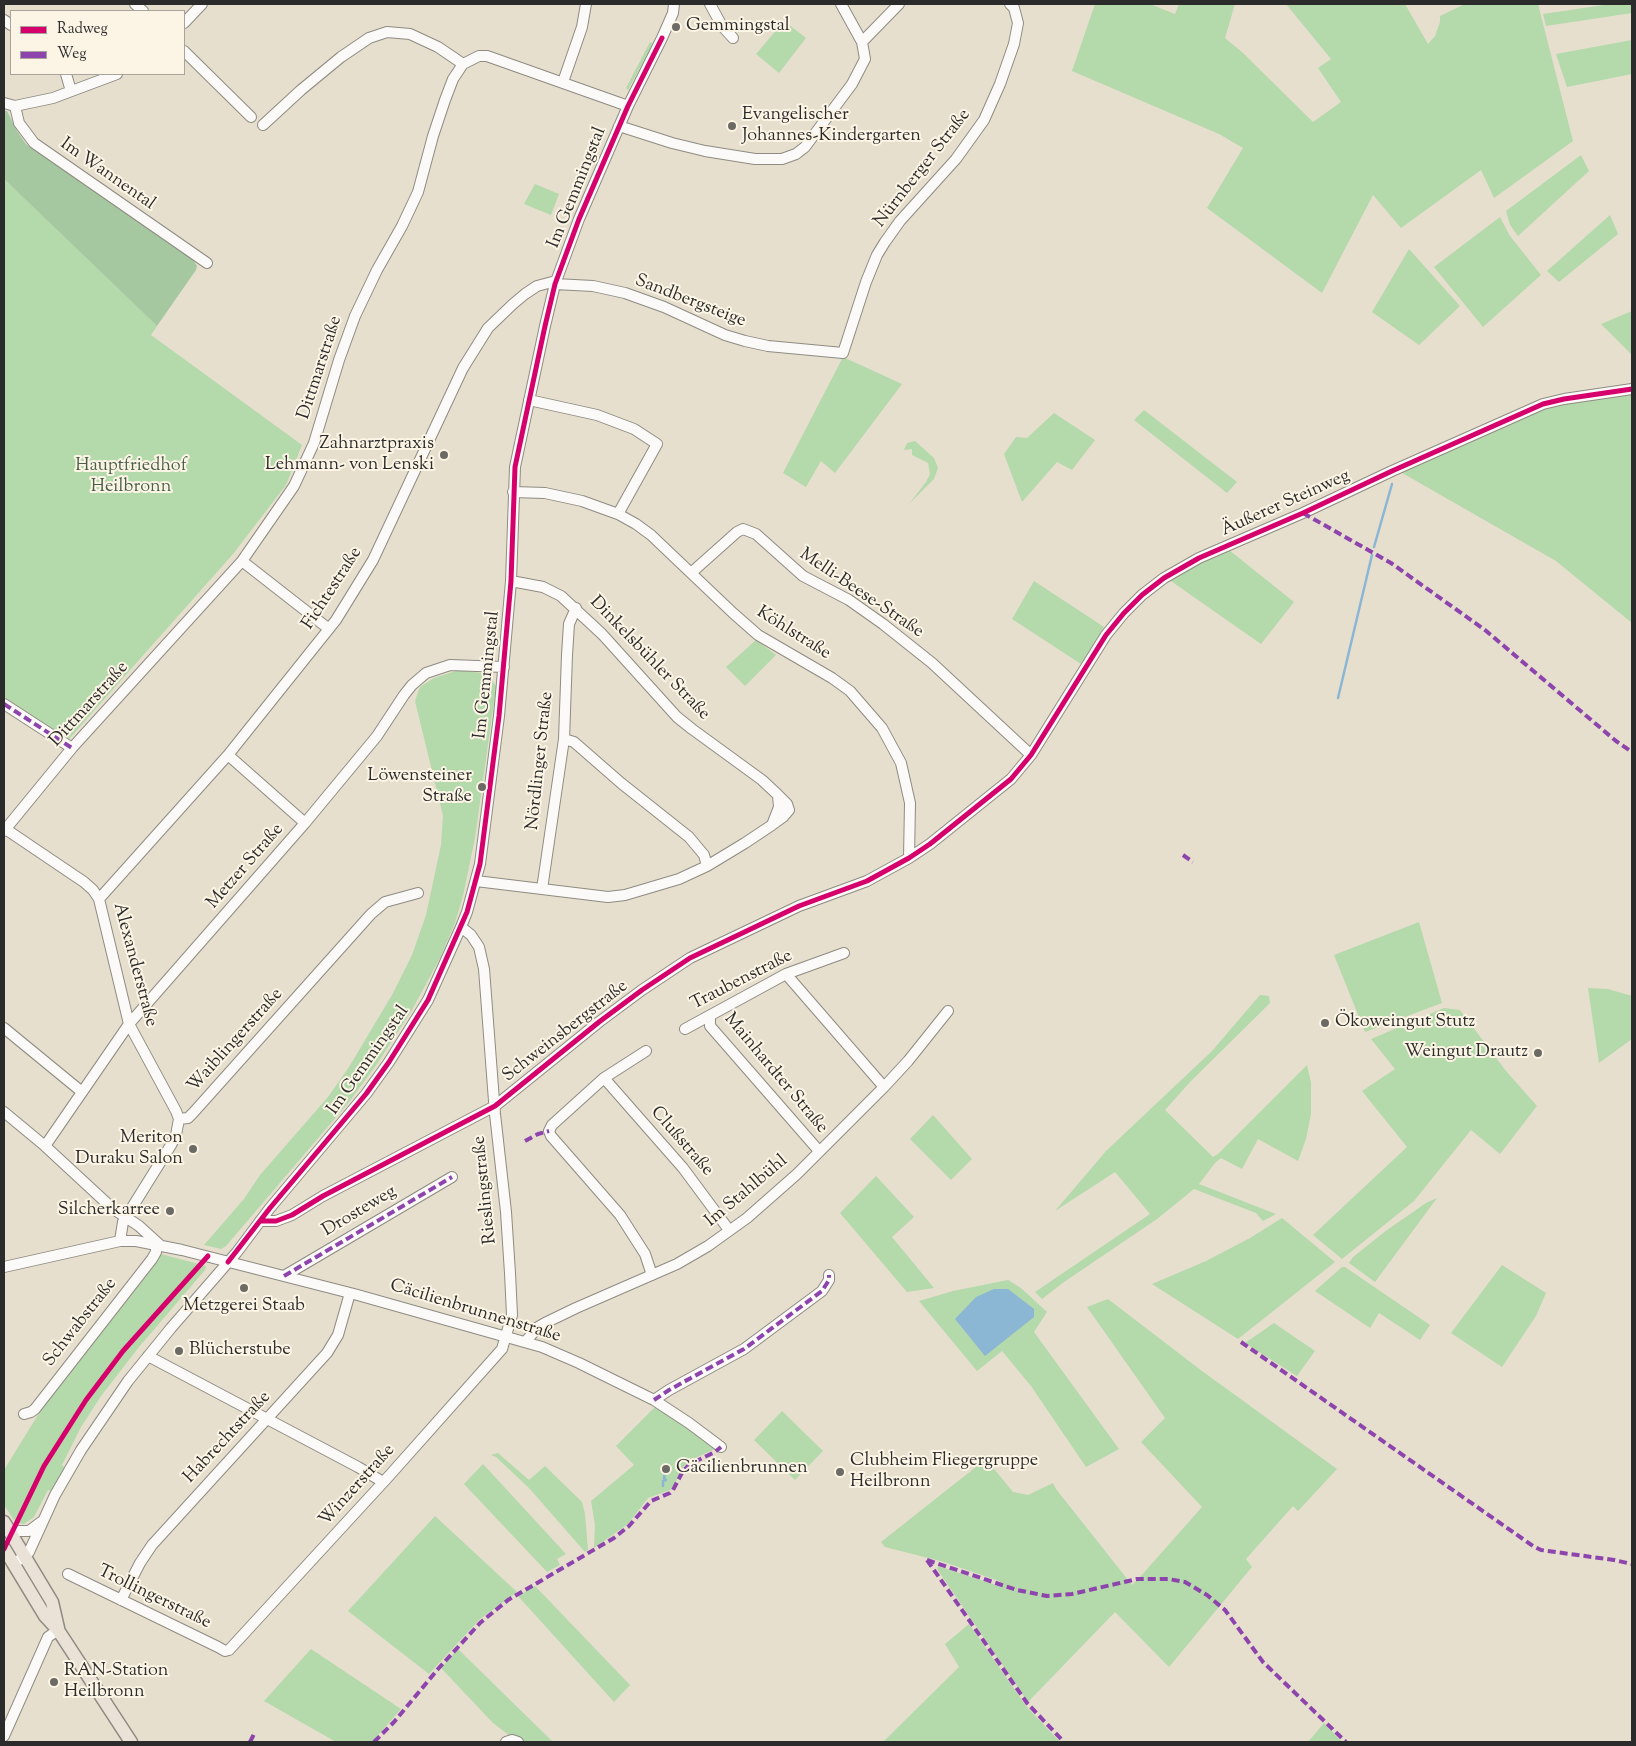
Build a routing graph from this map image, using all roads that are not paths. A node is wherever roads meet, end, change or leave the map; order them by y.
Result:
1 (202, 4) edge
2 (586, 4) edge
3 (674, 4) edge
4 (710, 4) edge
5 (841, 4) edge
6 (899, 4) edge
7 (1010, 4) edge
8 (185, 22) edge
9 (733, 38) dead end
10 (862, 42) junction
11 (185, 52) edge
12 (463, 64) junction
13 (66, 75) edge
14 (114, 75) edge
15 (563, 82) junction
16 (71, 91) junction
17 (4, 103) edge
18 (15, 106) junction
19 (628, 106) junction
20 (251, 117) dead end
21 (263, 125) dead end
22 (619, 126) junction
23 (207, 263) dead end
24 (556, 282) junction
25 (843, 353) joint
26 (1632, 389) edge
27 (529, 400) junction
28 (513, 492) junction
29 (618, 514) junction
30 (242, 561) junction
31 (691, 572) junction
32 (512, 580) junction
33 (576, 608) junction
34 (329, 629) junction
35 (504, 667) junction
36 (4, 704) edge
37 (564, 739) junction
38 (72, 748) junction
39 (228, 755) junction
40 (1030, 755) junction
41 (305, 823) junction
42 (4, 829) edge
43 (909, 858) junction
44 (707, 866) junction
45 (476, 881) junction
46 (542, 889) junction
47 (418, 893) dead end
48 (99, 899) junction
49 (462, 927) junction
50 (844, 954) dead end
51 (786, 974) junction
52 (948, 1011) dead end
53 (710, 1017) junction
54 (129, 1024) junction
55 (4, 1028) edge
56 (685, 1030) dead end
57 (646, 1051) dead end
58 (604, 1078) junction
59 (884, 1088) junction
60 (82, 1092) junction
61 (495, 1106) junction
62 (4, 1112) edge
63 (179, 1119) junction
64 (46, 1146) junction
65 (819, 1151) junction
66 (452, 1177) dead end
67 (126, 1217) junction
68 (260, 1221) junction
69 (729, 1230) junction
70 (120, 1241) junction
71 (158, 1245) junction
72 (228, 1262) junction
73 (4, 1267) edge
74 (652, 1275) junction
75 (829, 1275) dead end
76 (284, 1276) junction
77 (350, 1293) junction
78 (506, 1337) junction
79 (526, 1341) junction
80 (148, 1356) junction
81 (654, 1400) junction
82 (24, 1414) dead end
83 (268, 1419) junction
84 (721, 1447) dead end
85 (383, 1482) junction
86 (42, 1522) junction
87 (7, 1526) edge
88 (4, 1548) edge
89 (22, 1551) junction
90 (12, 1562) junction
91 (68, 1574) dead end
92 (121, 1600) junction
93 (58, 1630) junction
94 (225, 1650) joint
95 (4, 1736) edge
96 (131, 1742) edge
97 (506, 1742) edge
98 (518, 1742) edge

1 - 8 street
2 - 15 street
3 - 19 street, Im Gemmingstal
4 - 9 street
5 - 10 street
6 - 10 street
7 - 25 street, Nürnberger Straße
10 - 22 street
11 - 20 street
12 - 15 street
12 - 21 street
12 - 30 street, Dittmarstraße
13 - 16 street
14 - 16 street
15 - 19 street
16 - 18 street
17 - 18 street
18 - 23 street, Im Wannental
19 - 22 street, Im Gemmingstal
22 - 24 street, Im Gemmingstal
24 - 25 street, Sandbergsteige
24 - 27 street, Im Gemmingstal
24 - 34 street, Fichtestraße
26 - 40 street, Äußerer Steinweg
27 - 28 street, Im Gemmingstal
27 - 29 street
28 - 29 street, Köhlstraße
28 - 32 street, Im Gemmingstal
29 - 31 street, Köhlstraße
30 - 34 street
30 - 38 street, Dittmarstraße
31 - 40 street, Melli-Beese-Straße
31 - 43 street, Köhlstraße
32 - 33 street, Dinkelsbühler Straße
32 - 35 street, Im Gemmingstal
33 - 37 street, Nördlinger Straße
33 - 44 street, Dinkelsbühler Straße
34 - 39 street, Fichtestraße
35 - 41 street, Metzer Straße
35 - 45 street, Im Gemmingstal
36 - 38 street
37 - 44 street
37 - 46 street, Nördlinger Straße
38 - 42 street, Dittmarstraße
39 - 41 street
39 - 48 street, Fichtestraße
40 - 43 street, Schweinsbergstraße
41 - 54 street, Metzer Straße
42 - 48 street, Alexanderstraße
43 - 61 street, Schweinsbergstraße
44 - 46 street
45 - 46 street
45 - 49 street, Im Gemmingstal
47 - 63 street, Waiblingerstraße
48 - 54 street, Alexanderstraße
49 - 61 street, Rieslingstraße
49 - 68 street, Im Gemmingstal
50 - 51 street, Traubenstraße
51 - 53 street, Traubenstraße
51 - 59 street
52 - 59 street, Im Stahlbühl
53 - 56 street, Traubenstraße
53 - 65 street, Mainhardter Straße
54 - 60 street, Metzer Straße
54 - 63 street, Alexanderstraße
55 - 60 street
57 - 58 street
58 - 69 street, Clußstraße
58 - 74 street
59 - 65 street, Im Stahlbühl
60 - 64 street, Metzer Straße
61 - 68 street, Schweinsbergstraße
61 - 78 street, Rieslingstraße
62 - 64 street
63 - 67 street
64 - 67 street
65 - 69 street, Im Stahlbühl
66 - 76 street, Drosteweg
67 - 70 street
67 - 71 street
68 - 72 street, Im Gemmingstal
69 - 74 street, Im Stahlbühl
70 - 71 street, Cäcilienbrunnenstraße
70 - 73 street, Cäcilienbrunnenstraße
71 - 72 street, Cäcilienbrunnenstraße
71 - 82 street, Schwabstraße
72 - 76 street, Cäcilienbrunnenstraße
72 - 80 street, Im Gemmingstal
74 - 79 street, Im Stahlbühl
75 - 81 street
76 - 77 street, Cäcilienbrunnenstraße
77 - 78 street, Cäcilienbrunnenstraße
77 - 83 street, Habrechtstraße
78 - 79 street, Cäcilienbrunnenstraße
78 - 85 street, Winzerstraße
79 - 81 street, Cäcilienbrunnenstraße
80 - 83 street
80 - 86 street, Im Gemmingstal
81 - 84 street, Cäcilienbrunnenstraße
83 - 85 street
83 - 92 street, Habrechtstraße
85 - 94 street, Winzerstraße
86 - 87 street
86 - 89 street, Im Gemmingstal
87 - 89 main road
88 - 90 main road
89 - 90 street
89 - 93 main road
90 - 93 main road
91 - 92 street, Trollingerstraße
92 - 94 street, Trollingerstraße
93 - 95 street
93 - 96 main road
97 - 98 street

